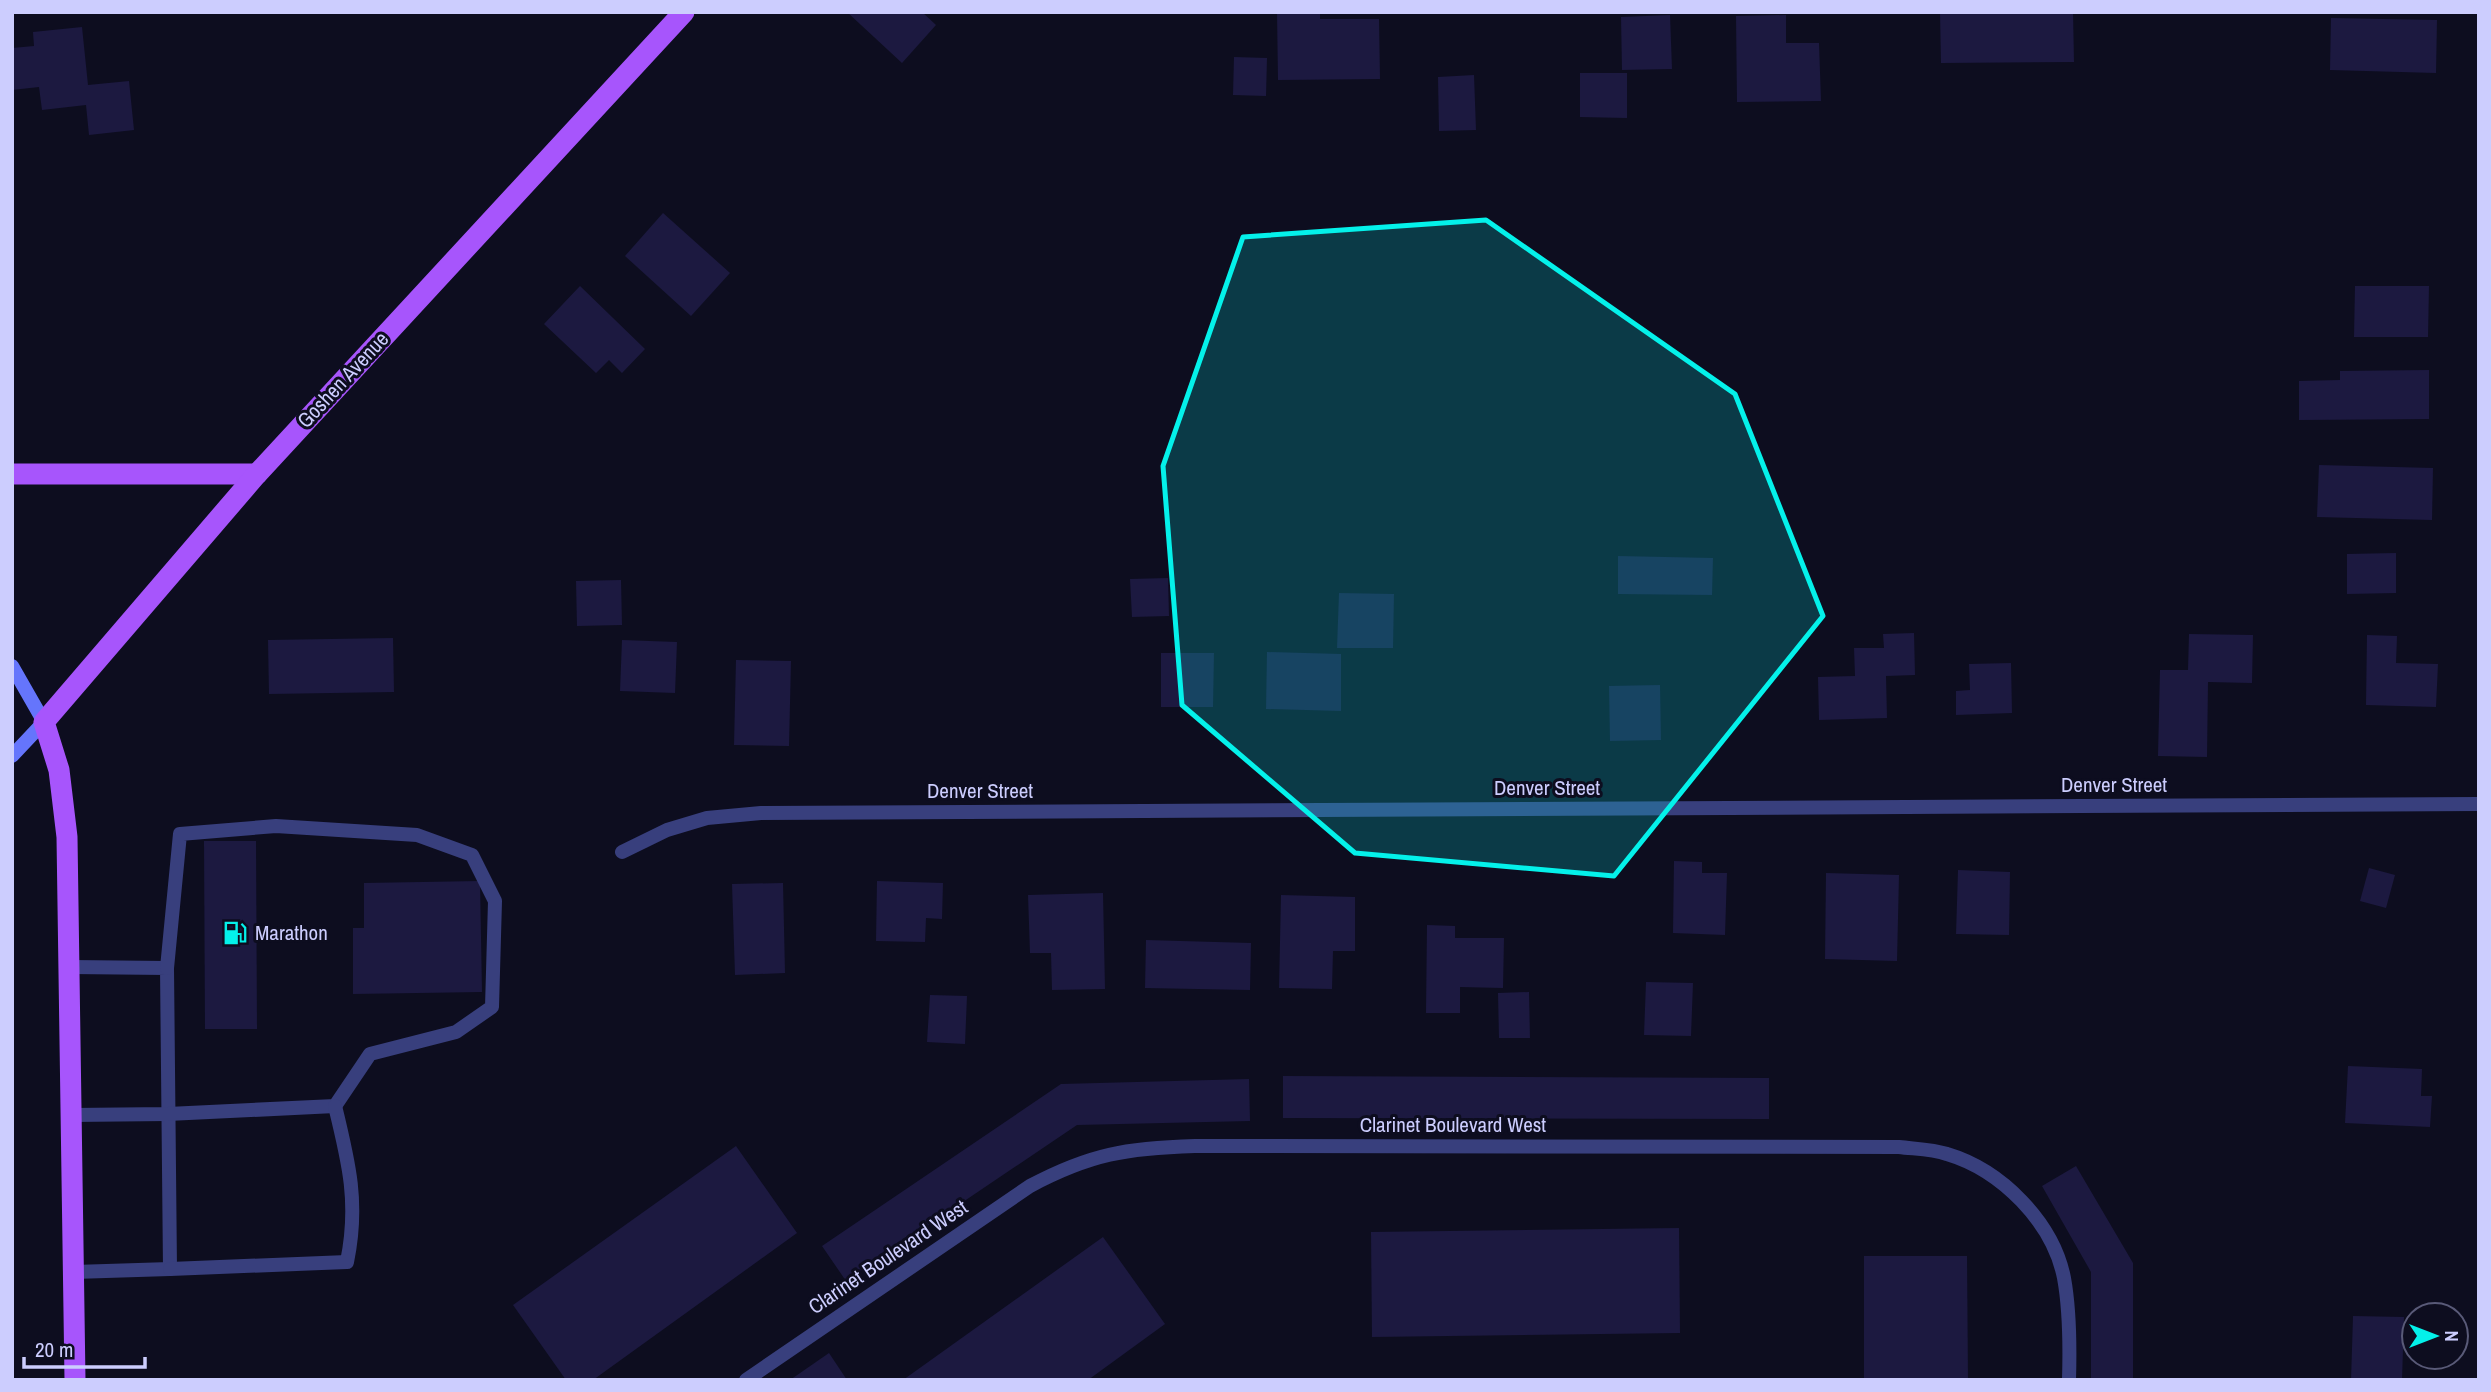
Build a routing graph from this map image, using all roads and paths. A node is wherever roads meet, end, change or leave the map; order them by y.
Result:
1 (684, 12) edge
2 (12, 474) edge
3 (257, 474) junction
4 (12, 666) edge
5 (44, 722) junction
6 (12, 756) edge
7 (2479, 804) edge
8 (622, 852) dead end
9 (70, 967) junction
10 (167, 968) junction
11 (335, 1106) junction
12 (168, 1114) junction
13 (72, 1115) junction
14 (170, 1269) junction
15 (74, 1272) junction
16 (75, 1380) edge
17 (746, 1380) edge
18 (2069, 1380) edge

1 - 3 main road, Goshen Avenue
2 - 3 main road
3 - 5 main road, Goshen Avenue
4 - 5 street
5 - 6 street, Goshen Avenue
5 - 9 main road
7 - 8 street, Denver Street
9 - 10 street
9 - 13 main road
10 - 11 street
10 - 12 street
11 - 12 street
11 - 14 street
12 - 13 street
12 - 14 street
13 - 15 main road
14 - 15 street
15 - 16 main road
17 - 18 street, Clarinet Boulevard West

